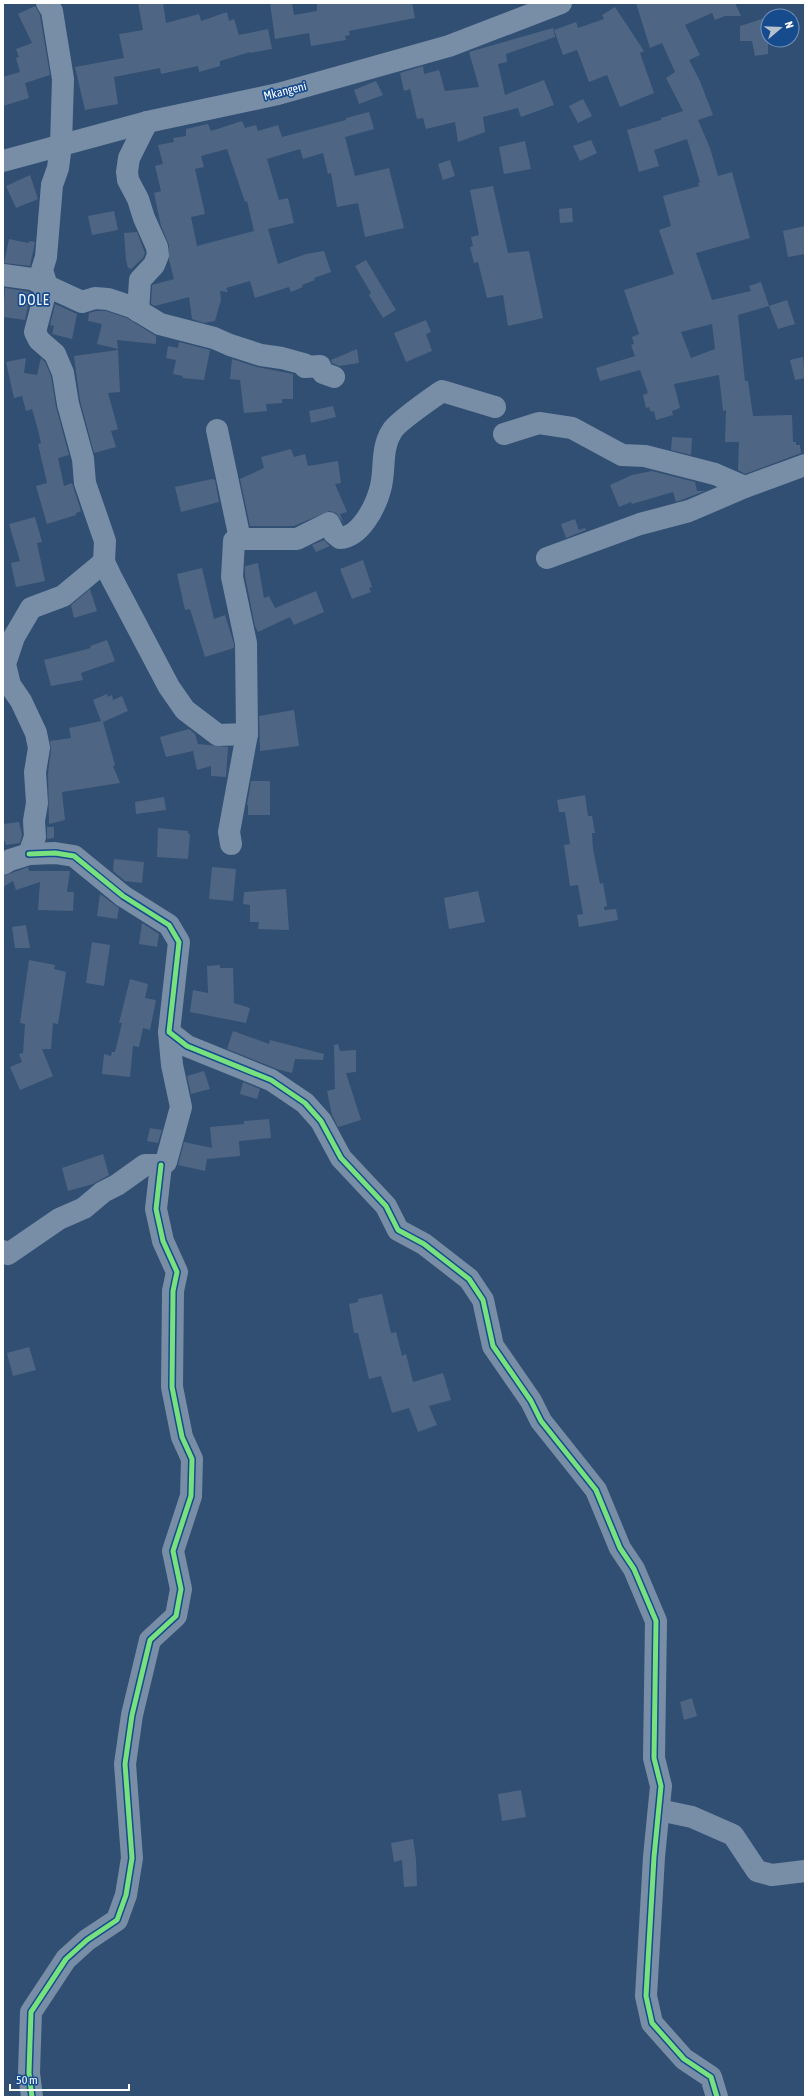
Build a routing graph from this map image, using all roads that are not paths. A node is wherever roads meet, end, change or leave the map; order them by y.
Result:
1 (48, 3) edge
2 (561, 3) edge
3 (147, 122) junction
4 (61, 145) junction
5 (3, 161) edge
6 (3, 275) edge
7 (47, 286) junction
8 (138, 311) junction
9 (334, 377) dead end
10 (495, 407) dead end
11 (216, 430) dead end
12 (504, 434) dead end
13 (805, 465) edge
14 (745, 487) junction
15 (240, 539) junction
16 (547, 558) dead end
17 (104, 562) junction
18 (247, 734) junction
19 (231, 844) dead end
20 (28, 854) junction
21 (3, 864) edge
22 (169, 1032) junction
23 (160, 1165) junction
24 (3, 1251) edge
25 (659, 1810) junction
26 (805, 1871) edge
27 (32, 2097) edge
28 (717, 2097) edge

1 - 4 street
2 - 3 street, Mkangeni
3 - 4 street, Mkangeni
3 - 8 street
4 - 5 street, Mkangeni
4 - 7 street
6 - 7 street
7 - 8 street
7 - 17 street
8 - 9 street
10 - 15 street
11 - 15 street
12 - 14 street
13 - 14 street
14 - 16 street
15 - 18 street
17 - 18 street
17 - 20 street
18 - 19 street
20 - 21 street
20 - 22 street
22 - 23 street
22 - 25 street
23 - 24 street
23 - 27 street
25 - 26 street
25 - 28 street

